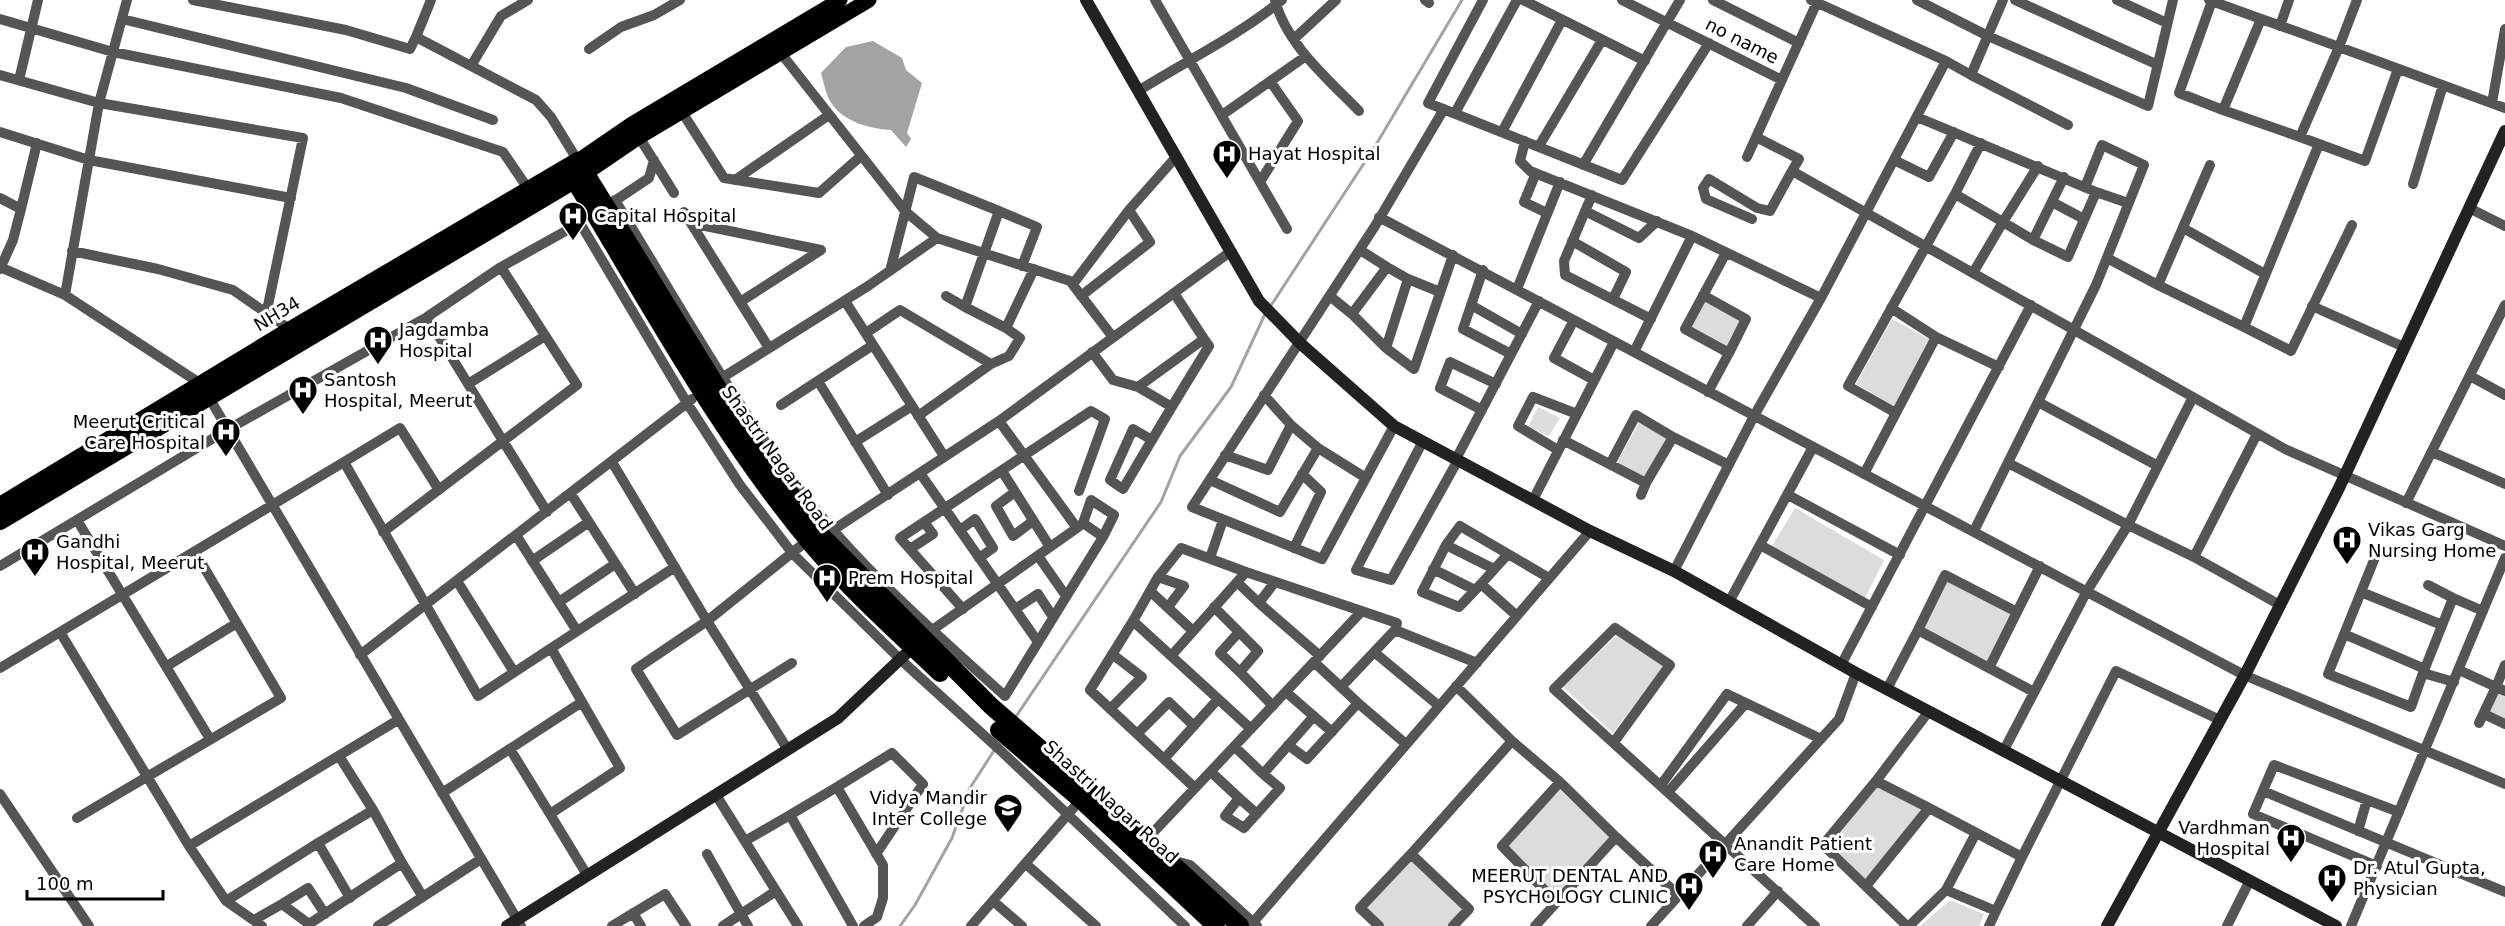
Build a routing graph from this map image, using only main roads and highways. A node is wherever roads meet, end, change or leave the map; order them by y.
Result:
1 (840, 0) edge
2 (869, 0) edge
3 (576, 171) junction
4 (466, 237) junction
5 (351, 304) junction
6 (205, 390) junction
7 (0, 506) edge
8 (0, 521) edge
9 (1085, 795) junction
10 (1250, 925) edge
11 (1216, 926) edge

1 - 3 main road
2 - 3 main road
3 - 4 highway, NH34
3 - 4 highway, NH34 / NH34
3 - 9 highway, Shastri Nagar Road
4 - 5 highway, NH34 / NH34
5 - 6 highway, NH34
5 - 6 highway, NH34 / NH34
6 - 7 highway, NH34 / NH34
6 - 8 highway, NH34
9 - 10 highway
9 - 11 highway, Shastri Nagar Road

